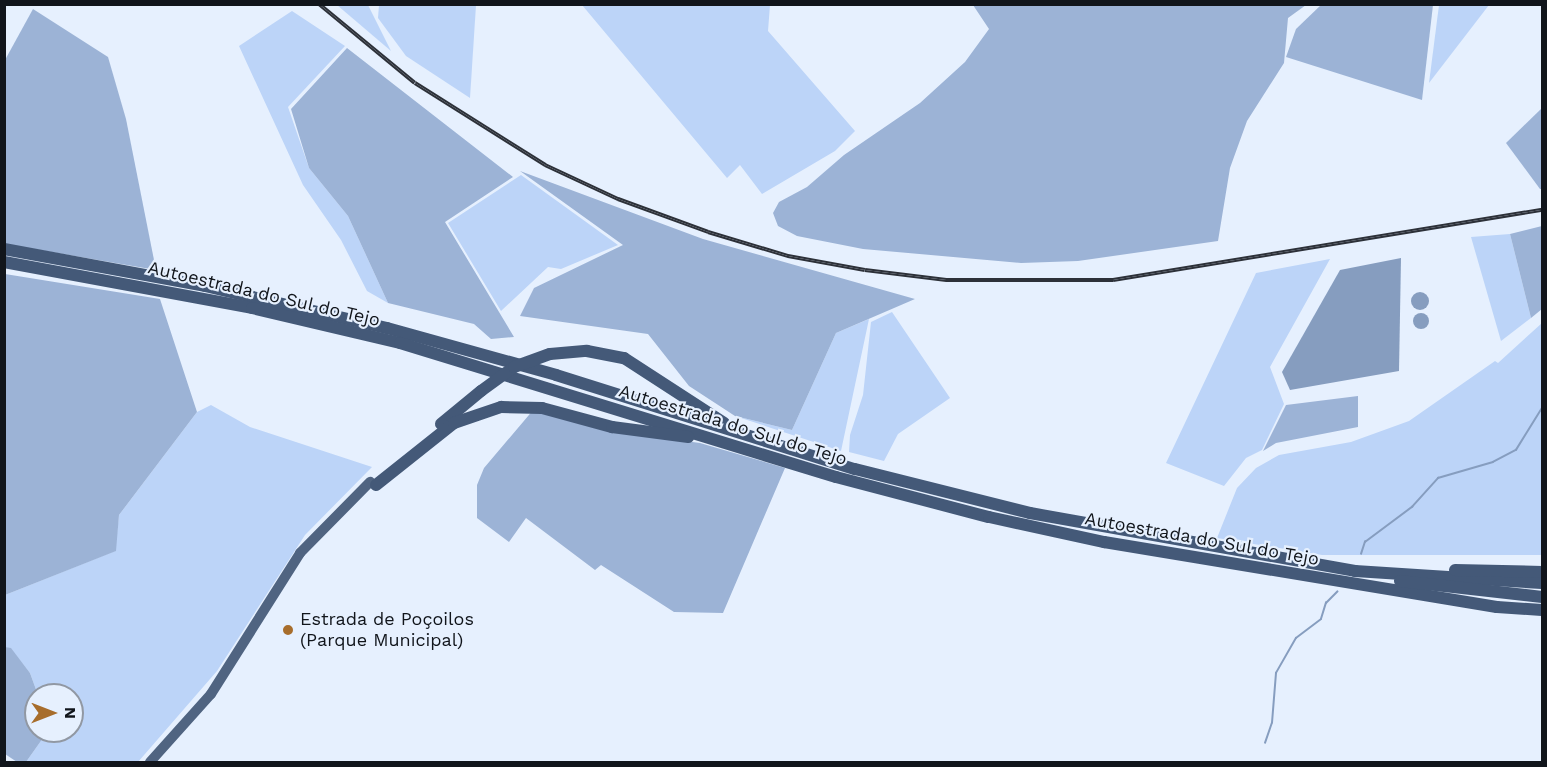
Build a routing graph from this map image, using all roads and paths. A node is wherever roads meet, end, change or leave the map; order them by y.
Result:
1 (4, 249) edge
2 (4, 262) edge
3 (749, 436) junction
4 (402, 460) junction
5 (836, 477) junction
6 (373, 483) junction
7 (1542, 569) edge
8 (1355, 571) junction
9 (1542, 583) edge
10 (1542, 597) edge
11 (1455, 600) junction
12 (1542, 604) edge
13 (1542, 611) edge
14 (150, 762) edge
15 (158, 762) edge

1 - 3 highway, Autoestrada do Sul do Tejo
2 - 5 highway, Autoestrada do Sul do Tejo
3 - 4 highway, bridge
3 - 8 highway, Autoestrada do Sul do Tejo
4 - 5 highway
4 - 6 highway
5 - 11 highway, Autoestrada do Sul do Tejo
6 - 14 highway
6 - 15 highway
7 - 8 highway, Autoestrada do Sul do Tejo
8 - 9 highway, Autoestrada do Sul do Tejo
8 - 10 highway, Autoestrada do Sul do Tejo
11 - 12 highway, Autoestrada do Sul do Tejo
11 - 13 highway, Autoestrada do Sul do Tejo

